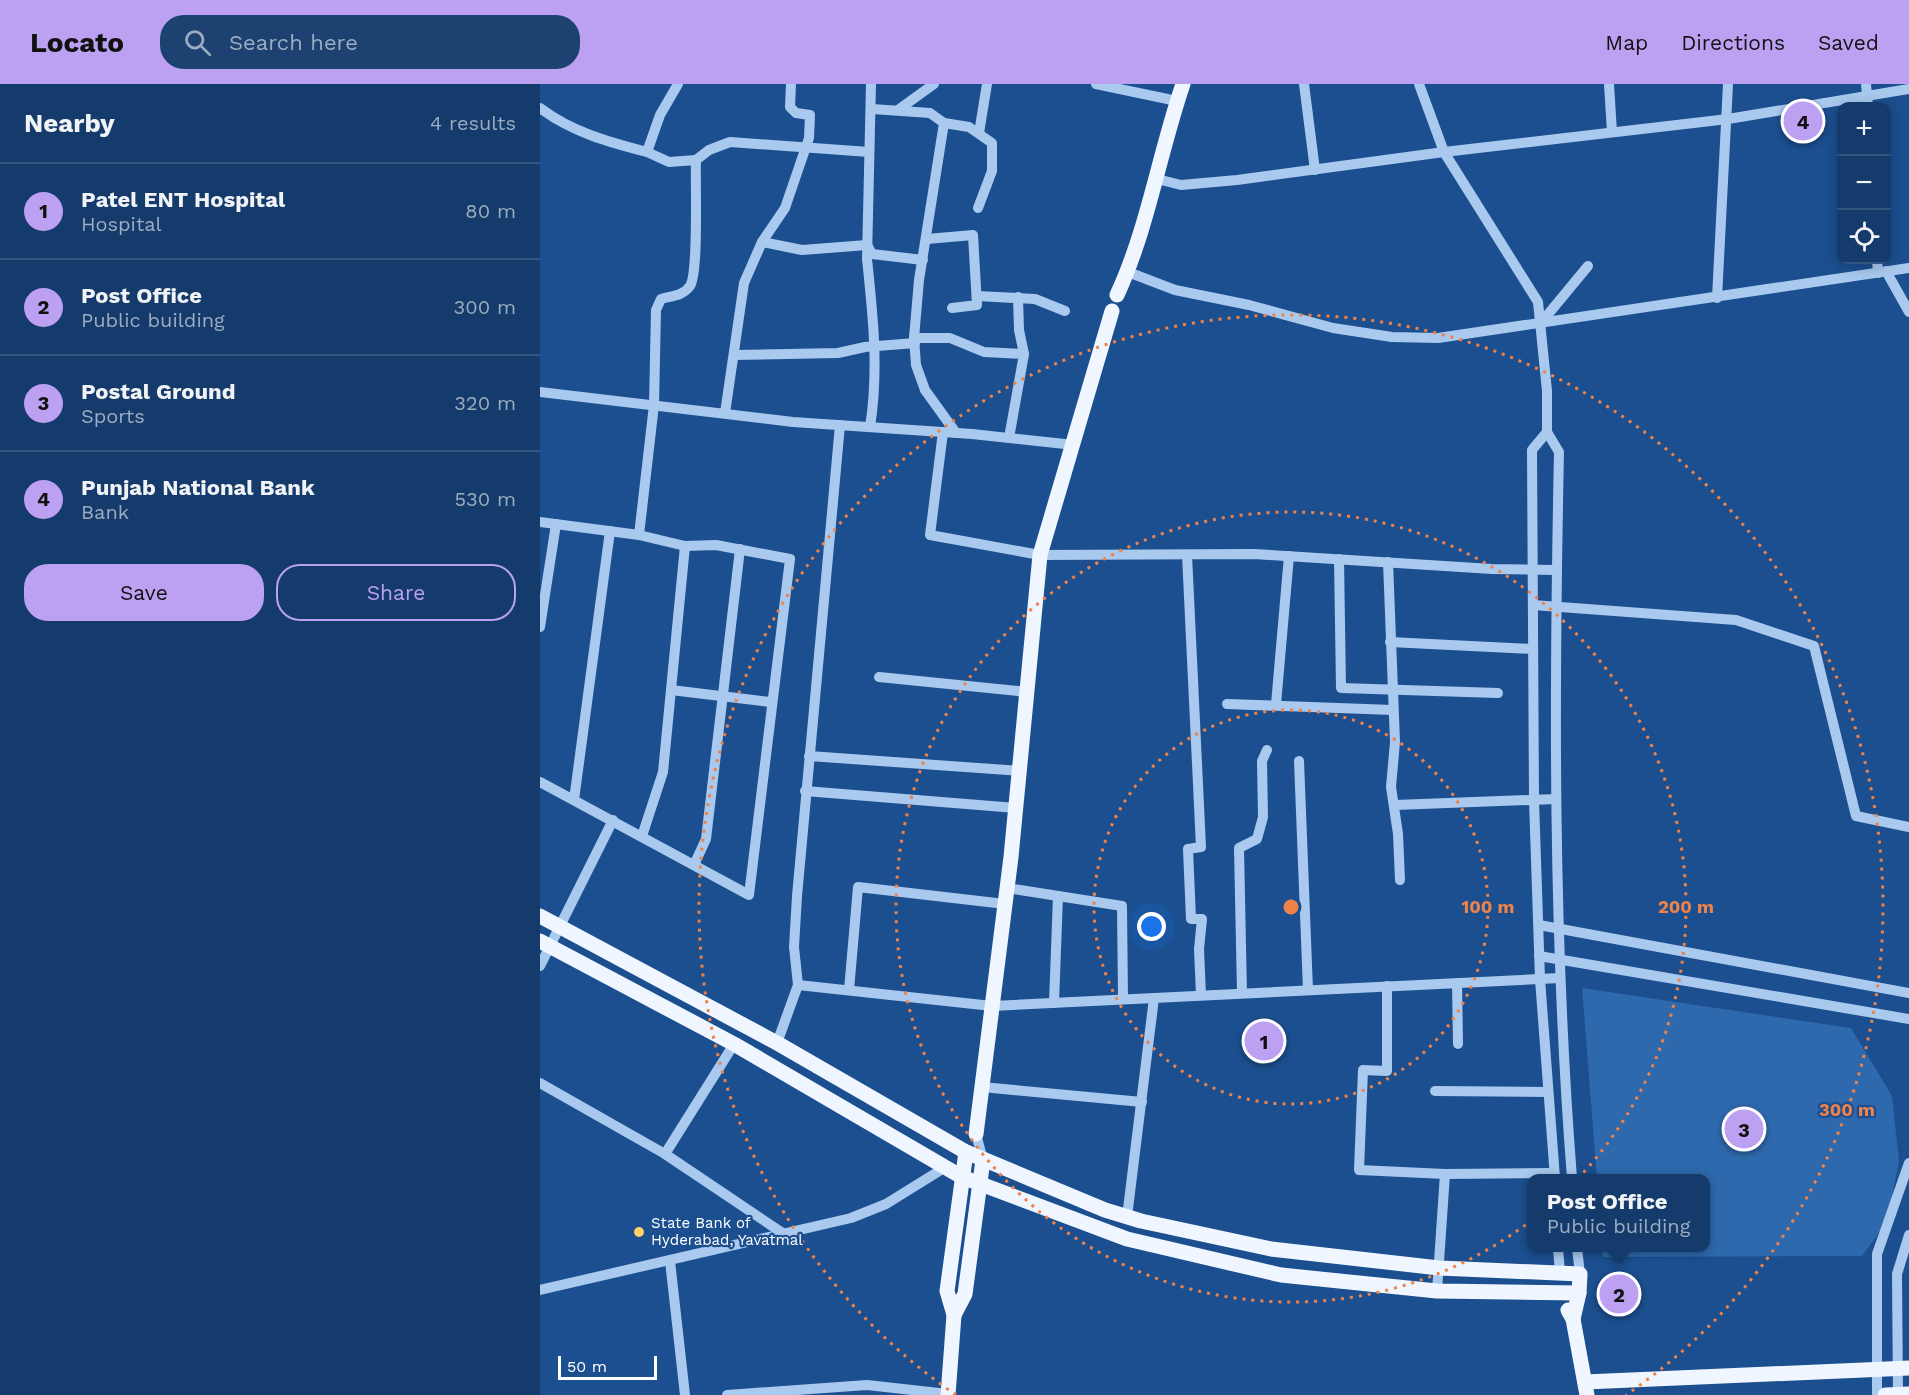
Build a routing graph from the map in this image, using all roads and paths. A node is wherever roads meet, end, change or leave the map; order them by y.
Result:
1 (678, 84) edge
2 (791, 84) edge
3 (871, 84) edge
4 (934, 84) edge
5 (987, 84) edge
6 (1096, 84) edge
7 (1183, 84) edge
8 (1304, 84) edge
9 (1419, 84) edge
10 (1609, 84) edge
11 (1728, 84) edge
12 (1867, 89) edge
13 (1909, 89) edge
14 (1177, 101) junction
15 (540, 108) edge
16 (872, 109) junction
17 (898, 110) junction
18 (1728, 119) junction
19 (944, 123) junction
20 (1612, 132) junction
21 (979, 133) junction
22 (805, 147) junction
23 (647, 152) junction
24 (869, 152) junction
25 (1444, 152) junction
26 (696, 160) junction
27 (1315, 170) junction
28 (1157, 179) junction
29 (978, 208) dead end
30 (927, 239) junction
31 (762, 242) junction
32 (867, 245) junction
33 (923, 260) junction
34 (1879, 264) edge
35 (1588, 266) dead end
36 (1909, 268) edge
37 (1128, 272) junction
38 (1882, 272) junction
39 (1118, 295) joint
40 (977, 296) junction
41 (1018, 297) junction
42 (1717, 298) junction
43 (952, 308) dead end
44 (1065, 311) dead end
45 (1112, 311) joint
46 (1909, 312) edge
47 (1540, 324) junction
48 (914, 340) junction
49 (874, 346) junction
50 (1024, 354) junction
51 (734, 355) junction
52 (540, 392) edge
53 (654, 405) junction
54 (724, 414) junction
55 (840, 425) junction
56 (870, 427) junction
57 (1547, 428) junction
58 (943, 432) junction
59 (956, 433) junction
60 (1009, 438) junction
61 (1074, 445) junction
62 (540, 522) edge
63 (556, 524) junction
64 (610, 531) junction
65 (639, 535) junction
66 (684, 546) junction
67 (740, 549) junction
68 (1040, 555) junction
69 (1187, 555) junction
70 (1288, 556) junction
71 (1339, 559) junction
72 (1388, 562) junction
73 (1533, 569) junction
74 (1556, 570) junction
75 (1533, 605) junction
76 (1556, 605) junction
77 (540, 627) edge
78 (1390, 642) junction
79 (1533, 648) junction
80 (879, 677) dead end
81 (671, 690) junction
82 (1392, 690) junction
83 (1027, 692) junction
84 (1498, 693) dead end
85 (721, 696) junction
86 (771, 702) junction
87 (1227, 704) dead end
88 (1276, 704) junction
89 (1393, 710) junction
90 (1267, 750) dead end
91 (809, 756) junction
92 (1299, 761) dead end
93 (1020, 771) junction
94 (540, 782) edge
95 (805, 791) junction
96 (1556, 799) junction
97 (574, 800) junction
98 (1534, 800) junction
99 (1395, 805) junction
100 (1016, 808) junction
101 (613, 820) junction
102 (1909, 827) edge
103 (642, 836) junction
104 (694, 865) junction
105 (1400, 880) dead end
106 (1006, 896) junction
107 (1058, 896) junction
108 (540, 916) edge
109 (1539, 925) junction
110 (559, 927) junction
111 (1559, 928) junction
112 (545, 943) edge
113 (1539, 956) junction
114 (1559, 959) junction
115 (540, 966) edge
116 (1560, 978) junction
117 (1540, 979) junction
118 (1457, 983) junction
119 (798, 985) junction
120 (1387, 986) junction
121 (849, 990) junction
122 (1308, 990) junction
123 (1242, 993) junction
124 (1909, 993) edge
125 (1201, 995) junction
126 (1154, 998) junction
127 (1123, 999) junction
128 (1054, 1003) junction
129 (992, 1005) junction
130 (1909, 1019) edge
131 (777, 1043) junction
132 (734, 1044) junction
133 (1458, 1044) dead end
134 (540, 1083) edge
135 (982, 1087) junction
136 (1435, 1091) dead end
137 (1547, 1092) junction
138 (1142, 1102) junction
139 (976, 1134) junction
140 (966, 1152) junction
141 (665, 1154) junction
142 (983, 1160) junction
143 (1909, 1163) edge
144 (945, 1168) junction
145 (1445, 1174) junction
146 (1554, 1174) edge
147 (1572, 1174) edge
148 (1527, 1176) edge
149 (962, 1178) junction
150 (980, 1186) junction
151 (1127, 1217) junction
152 (784, 1234) junction
153 (1909, 1235) edge
154 (1558, 1252) edge
155 (1577, 1252) edge
156 (670, 1261) junction
157 (1438, 1268) junction
158 (1560, 1273) junction
159 (1580, 1274) junction
160 (1897, 1274) junction
161 (1909, 1274) edge
162 (540, 1290) edge
163 (1437, 1291) junction
164 (1560, 1293) junction
165 (1579, 1293) junction
166 (954, 1314) junction
167 (1573, 1319) junction
168 (1903, 1368) edge
169 (1876, 1370) junction
170 (1586, 1389) edge
171 (948, 1394) edge
172 (1909, 1394) edge
173 (685, 1395) edge
174 (727, 1395) edge
175 (1877, 1395) edge
176 (1885, 1395) edge
177 (1898, 1395) edge

1 - 23 street
2 - 22 street
3 - 16 street
4 - 17 street
5 - 21 street
6 - 14 street
7 - 14 main road
8 - 27 street
9 - 25 street
10 - 20 street
11 - 18 street
12 - 13 street
12 - 18 street
14 - 28 main road
15 - 23 street
16 - 17 street
16 - 24 street
17 - 19 street
18 - 20 street
18 - 42 street
19 - 21 street
19 - 30 street
20 - 25 street
21 - 29 street
22 - 24 street
22 - 26 street
22 - 31 street
23 - 26 street
24 - 32 street
25 - 27 street
25 - 47 street
26 - 53 street
27 - 28 street
28 - 37 main road
30 - 33 street
30 - 40 street
31 - 32 street
31 - 51 street
32 - 33 street
32 - 49 street
33 - 48 street
34 - 38 street
35 - 47 street
36 - 38 street
37 - 39 main road
37 - 47 street
38 - 42 street
38 - 46 street
39 - 45 street
40 - 41 street
40 - 43 street
41 - 44 street
41 - 50 street
42 - 47 street
45 - 61 main road
47 - 57 street
48 - 49 street
48 - 50 street
48 - 59 street
49 - 51 street
49 - 56 street
50 - 60 street
51 - 54 street
52 - 53 street
53 - 54 street
53 - 65 street
54 - 55 street
55 - 56 street
55 - 91 street
56 - 58 street
57 - 73 street
57 - 74 street
58 - 59 street
58 - 68 street
59 - 60 street
60 - 61 street
61 - 68 main road
62 - 63 street
63 - 64 street
63 - 77 street
64 - 65 street
64 - 97 street
65 - 66 street
66 - 67 street
66 - 81 street
67 - 85 street
67 - 86 street
68 - 69 street
68 - 83 main road
69 - 70 street
69 - 125 street
70 - 71 street
70 - 88 street
71 - 72 street
71 - 82 street
72 - 73 street
72 - 78 street
73 - 74 street
73 - 75 street
74 - 76 street
75 - 76 street
75 - 79 street
76 - 96 street
76 - 102 street
78 - 79 street
78 - 82 street
79 - 98 street
80 - 83 street
81 - 85 street
81 - 103 street
82 - 84 street
82 - 89 street
83 - 93 main road
85 - 86 street
85 - 104 street
86 - 104 street
87 - 88 street
88 - 89 street
89 - 99 street
90 - 123 street
91 - 93 street
91 - 95 street
92 - 122 street
93 - 100 main road
94 - 97 street
95 - 100 street
95 - 119 street
96 - 98 street
96 - 111 street
97 - 101 street
98 - 99 street
98 - 109 street
99 - 105 street
100 - 106 main road
101 - 103 street
101 - 110 street
103 - 104 street
106 - 107 street
106 - 121 street
106 - 129 main road
107 - 127 street
107 - 128 street
108 - 110 main road
109 - 111 street
109 - 113 street
110 - 112 street
110 - 131 main road
111 - 114 street
111 - 124 street
112 - 115 street
112 - 132 main road
113 - 114 street
113 - 117 street
114 - 116 street
114 - 130 street
116 - 117 street
116 - 147 street
117 - 118 street
117 - 137 street
118 - 120 street
118 - 133 street
119 - 121 street
119 - 131 street
120 - 122 street
120 - 145 street
121 - 129 street
122 - 123 street
123 - 125 street
125 - 126 street
126 - 127 street
126 - 138 street
127 - 128 street
128 - 129 street
129 - 135 main road
131 - 140 main road
132 - 141 street
132 - 144 main road
134 - 141 street
135 - 138 street
135 - 139 main road
136 - 137 street
137 - 146 street
138 - 151 street
139 - 140 street
139 - 142 street
140 - 142 main road
140 - 149 main road
141 - 152 street
142 - 150 main road
142 - 151 main road
143 - 169 street
144 - 149 main road
144 - 152 street
145 - 148 street
145 - 157 street
149 - 150 main road
149 - 166 main road
150 - 163 main road
150 - 166 main road
151 - 157 main road
152 - 156 street
153 - 160 street
154 - 158 street
155 - 159 street
156 - 162 street
156 - 173 street
157 - 158 main road
157 - 163 street
158 - 159 main road
158 - 164 main road
159 - 165 main road
160 - 161 street
160 - 168 street
163 - 164 main road
164 - 165 main road
164 - 167 main road
165 - 167 main road
166 - 171 main road
167 - 170 main road
168 - 169 main road
168 - 177 street
169 - 170 main road
169 - 175 street
171 - 174 street
172 - 177 main road
176 - 177 main road

